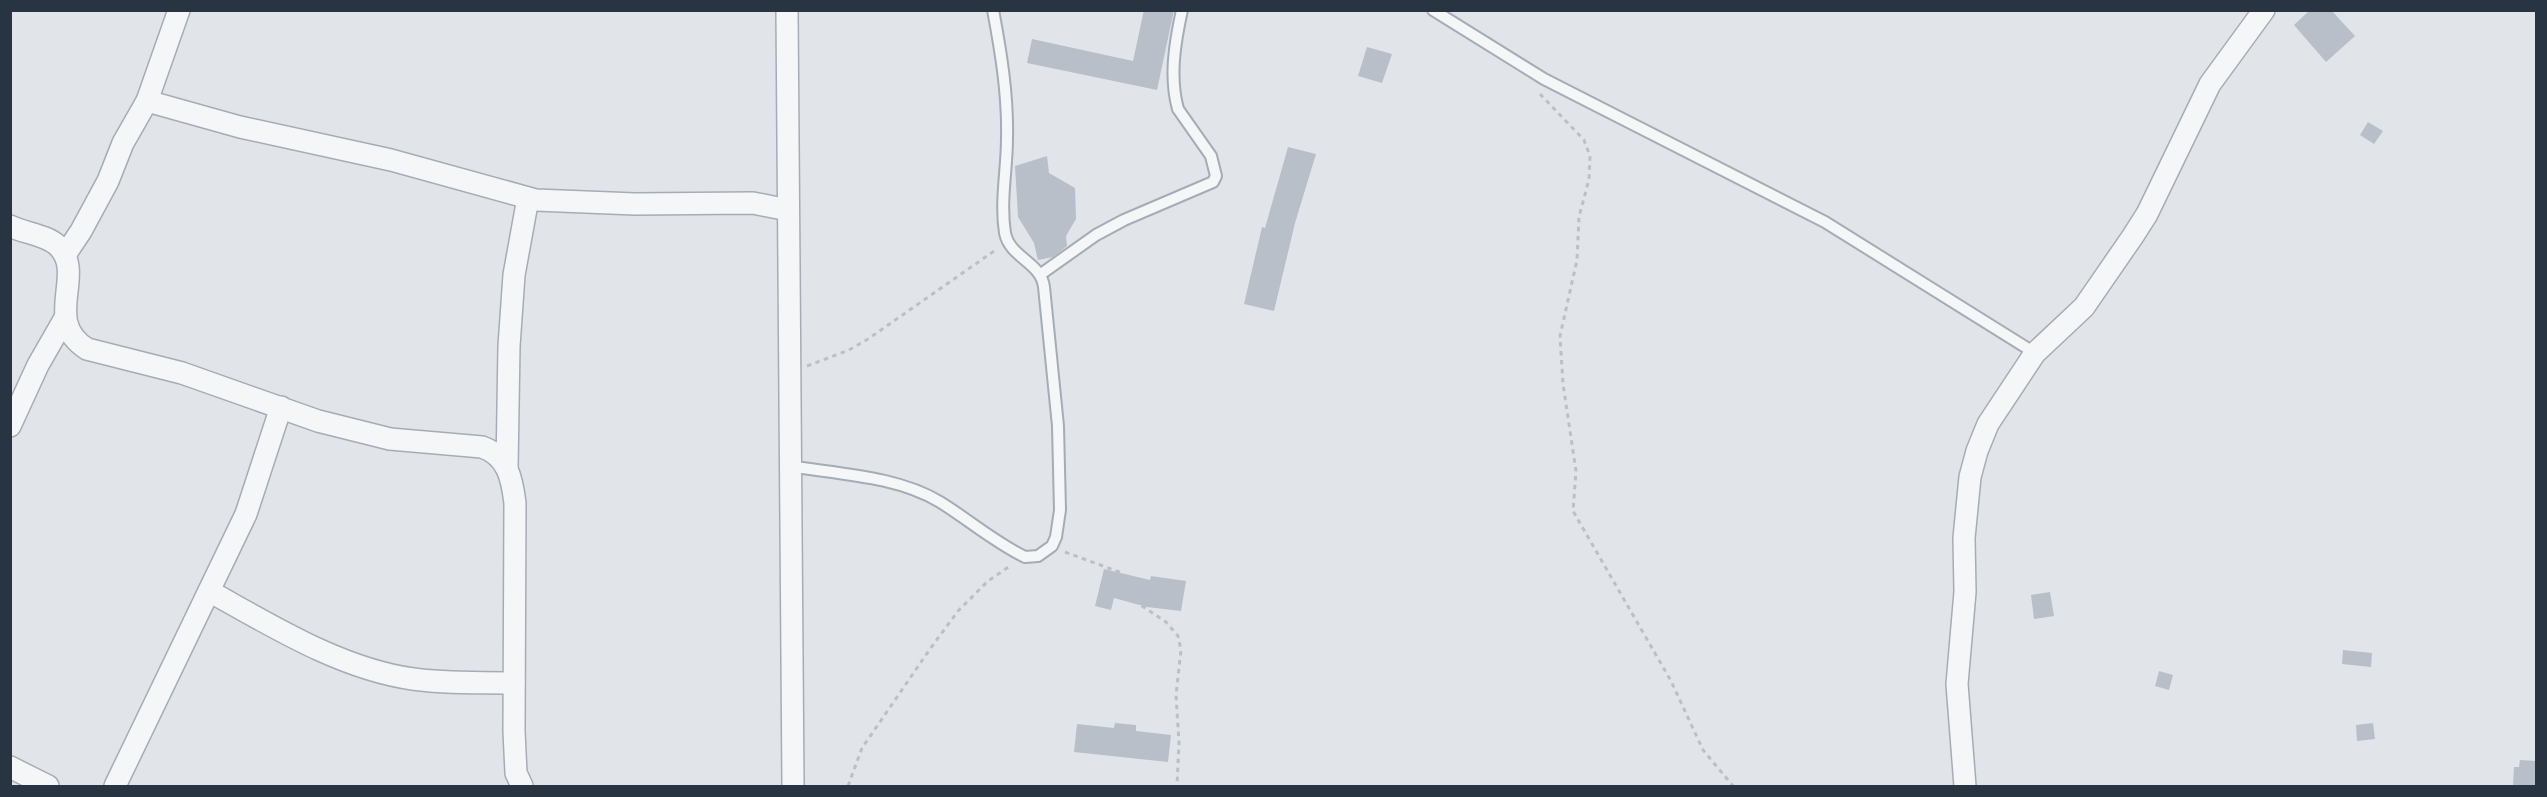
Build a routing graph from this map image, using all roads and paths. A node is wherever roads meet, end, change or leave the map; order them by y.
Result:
1 (179, 10) edge
2 (787, 10) edge
3 (993, 10) edge
4 (1182, 10) edge
5 (1433, 10) edge
6 (2264, 10) edge
7 (1533, 88) dead end
8 (147, 101) junction
9 (528, 198) junction
10 (788, 210) junction
11 (10, 226) edge
12 (1009, 242) junction
13 (65, 255) junction
14 (1041, 274) junction
15 (65, 318) junction
16 (2035, 353) junction
17 (789, 377) junction
18 (281, 407) junction
19 (10, 426) edge
20 (789, 466) junction
21 (507, 468) junction
22 (1052, 546) junction
23 (1025, 557) junction
24 (209, 591) junction
25 (514, 683) junction
26 (10, 767) edge
27 (48, 786) edge
28 (115, 786) edge
29 (522, 786) edge
30 (793, 786) edge
31 (848, 786) edge
32 (1177, 786) edge
33 (1733, 786) edge
34 (1965, 786) edge

1 - 8 street
2 - 10 street
3 - 12 lane
4 - 14 lane
5 - 16 lane
6 - 16 street
7 - 33 path
8 - 9 street
8 - 13 street
9 - 10 street
9 - 21 street
10 - 17 street
11 - 13 street
12 - 14 lane
12 - 17 path
13 - 15 street
14 - 22 lane
15 - 18 street
15 - 19 street
16 - 34 street
17 - 20 street
18 - 21 street
18 - 24 street
20 - 23 lane
20 - 30 street
21 - 25 street
22 - 23 lane
22 - 32 path
23 - 31 path
24 - 25 street
24 - 28 street
25 - 29 street
26 - 27 street

